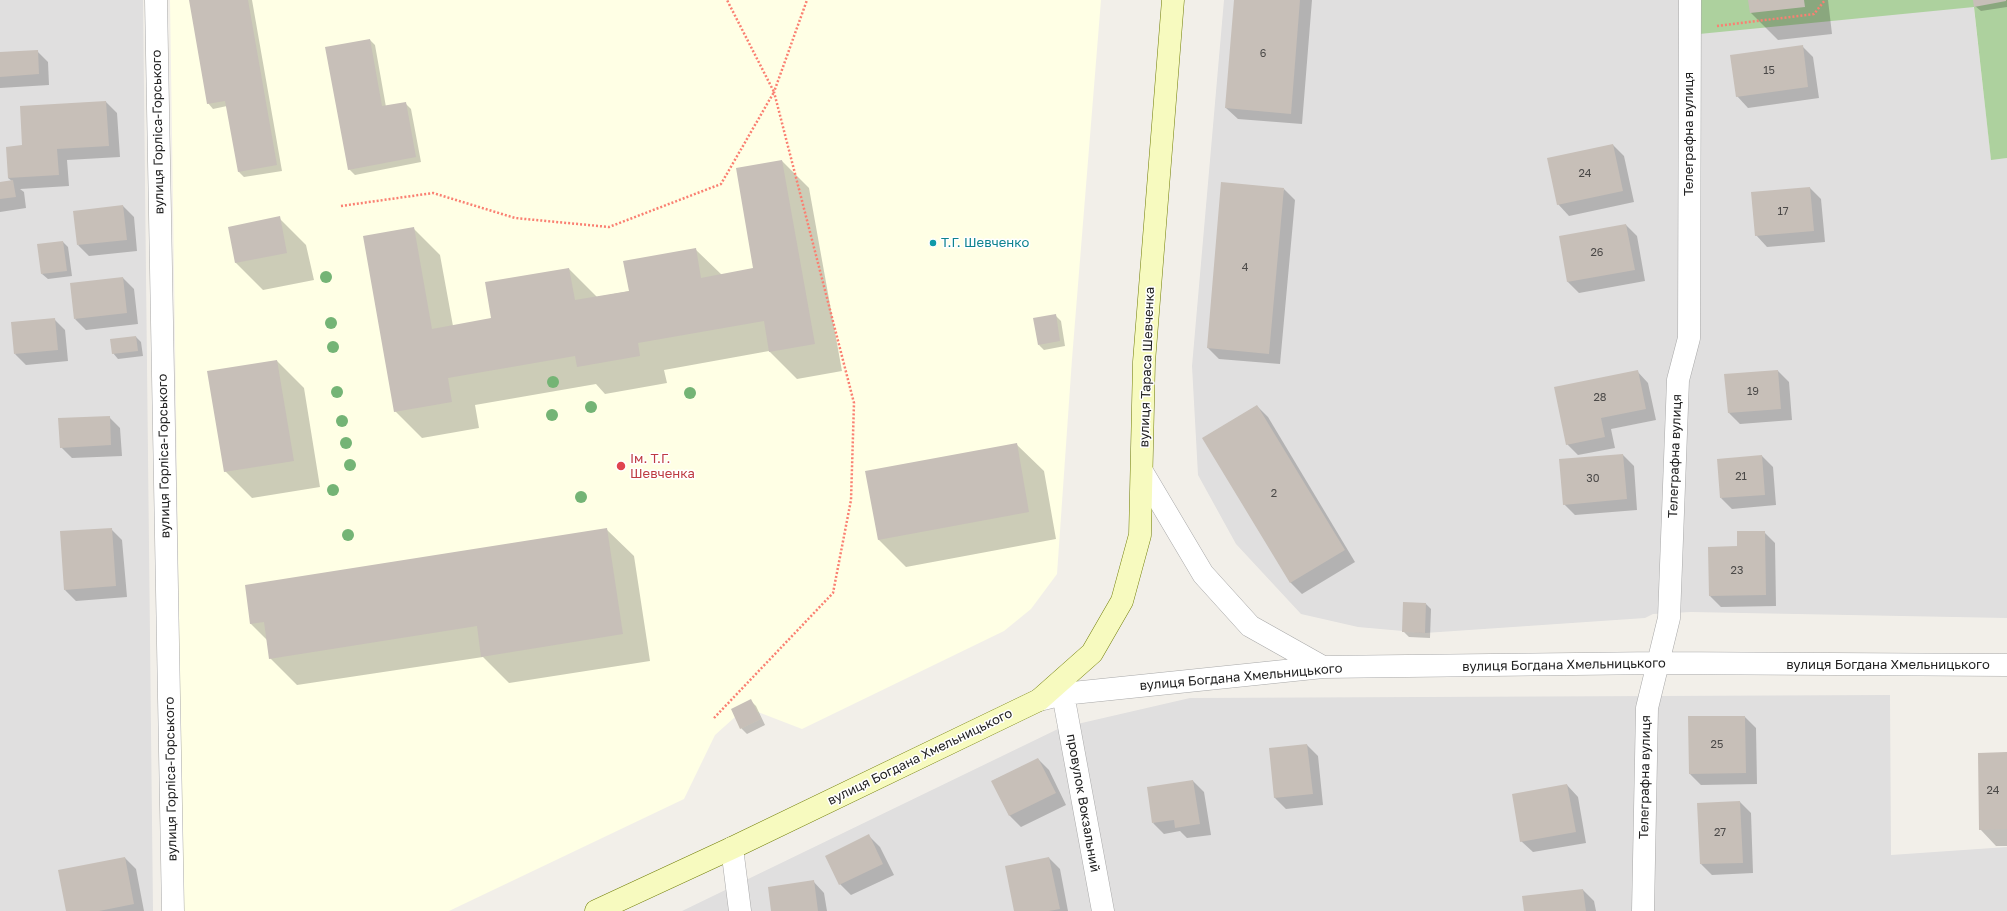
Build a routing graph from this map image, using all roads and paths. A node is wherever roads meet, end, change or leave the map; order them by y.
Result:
1 (156, 0) edge
2 (727, 0) edge
3 (807, 0) edge
4 (1173, 0) edge
5 (1690, 0) edge
6 (1825, 0) edge
7 (1689, 30) junction
8 (774, 92) junction
9 (341, 206) dead end
10 (1143, 473) junction
11 (1658, 664) junction
12 (2007, 665) edge
13 (1323, 667) junction
14 (1063, 694) junction
15 (1039, 700) junction
16 (714, 718) dead end
17 (732, 848) junction
18 (173, 911) edge
19 (596, 911) edge
20 (740, 911) edge
21 (1103, 911) edge
22 (1643, 911) edge

1 - 18 street, вулиця Горліса-Горського
2 - 8 path
3 - 8 path
4 - 10 main road, вулиця Тараса Шевченка
5 - 7 street, Телеграфна вулиця
6 - 7 path
7 - 11 street, Телеграфна вулиця
8 - 9 path
8 - 16 path
10 - 13 street
10 - 15 main road, вулиця Тараса Шевченка
11 - 12 street, вулиця Богдана Хмельницького
11 - 13 street, вулиця Богдана Хмельницького
11 - 22 street, Телеграфна вулиця
13 - 14 street, вулиця Богдана Хмельницького
14 - 15 street, вулиця Богдана Хмельницького
14 - 21 street, провулок Вокзальний
15 - 17 main road, вулиця Богдана Хмельницького
17 - 19 main road, вулиця Богдана Хмельницького
17 - 20 street

